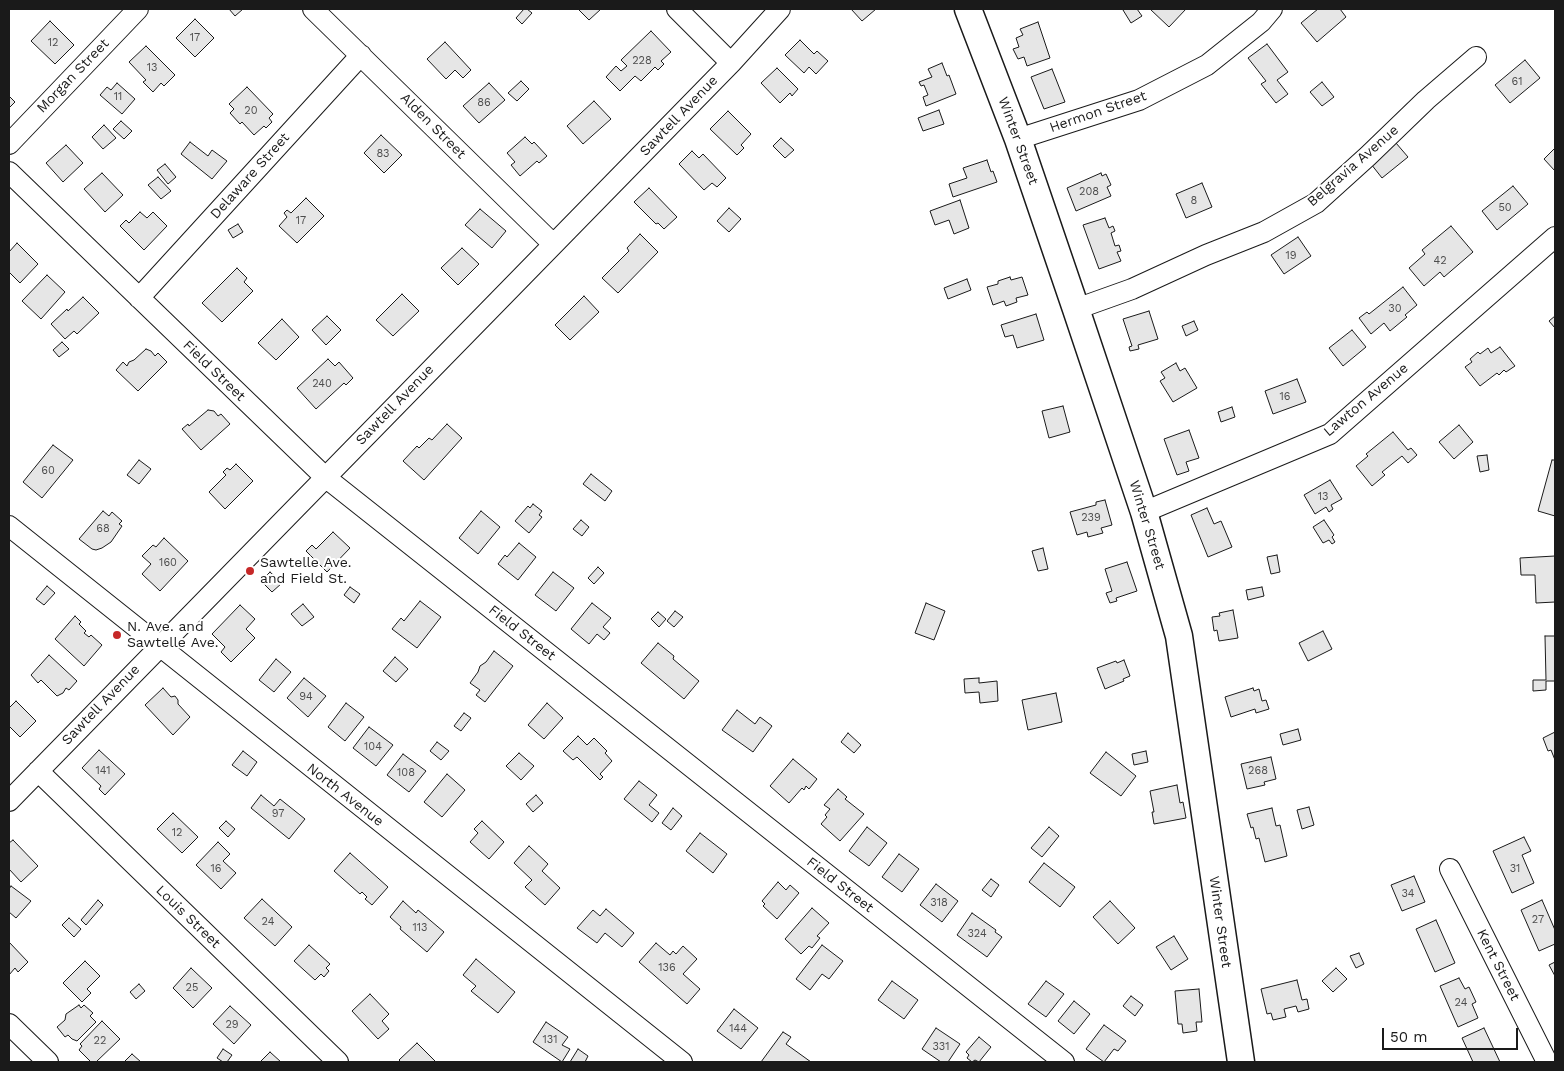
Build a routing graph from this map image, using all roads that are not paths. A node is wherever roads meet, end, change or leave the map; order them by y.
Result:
1 (138, 9) edge
2 (313, 9) edge
3 (677, 9) edge
4 (780, 9) edge
5 (968, 9) edge
6 (1272, 9) edge
7 (361, 55) junction
8 (1476, 57) dead end
9 (731, 63) junction
10 (1018, 139) junction
11 (9, 144) edge
12 (9, 172) edge
13 (1555, 237) edge
14 (553, 244) junction
15 (139, 298) junction
16 (1076, 309) junction
17 (325, 477) junction
18 (1144, 512) junction
19 (9, 526) edge
20 (158, 647) junction
21 (38, 771) junction
22 (9, 801) edge
23 (1450, 869) dead end
24 (9, 1024) edge
25 (48, 1062) edge
26 (338, 1062) edge
27 (682, 1062) edge
28 (1064, 1062) edge
29 (1241, 1062) edge
30 (1547, 1062) edge

1 - 11 street, Morgan Street
2 - 7 street, Alden Street
3 - 9 street
4 - 9 street, Sawtell Avenue
5 - 10 main road, Winter Street
6 - 10 street, Hermon Street
7 - 14 street, Alden Street
7 - 15 street, Delaware Street
8 - 16 street, Belgravia Avenue
9 - 14 street, Sawtell Avenue
10 - 16 main road, Winter Street
12 - 15 street, Field Street
13 - 18 street, Lawton Avenue
14 - 17 street, Sawtell Avenue
15 - 17 street, Field Street
16 - 18 main road, Winter Street
17 - 20 street, Sawtell Avenue
17 - 28 street, Field Street
18 - 29 main road, Winter Street
19 - 20 street, North Avenue
20 - 21 street, Sawtell Avenue
20 - 27 street, North Avenue
21 - 22 street, Sawtell Avenue
21 - 26 street, Louis Street
23 - 30 street, Kent Street
24 - 25 street

